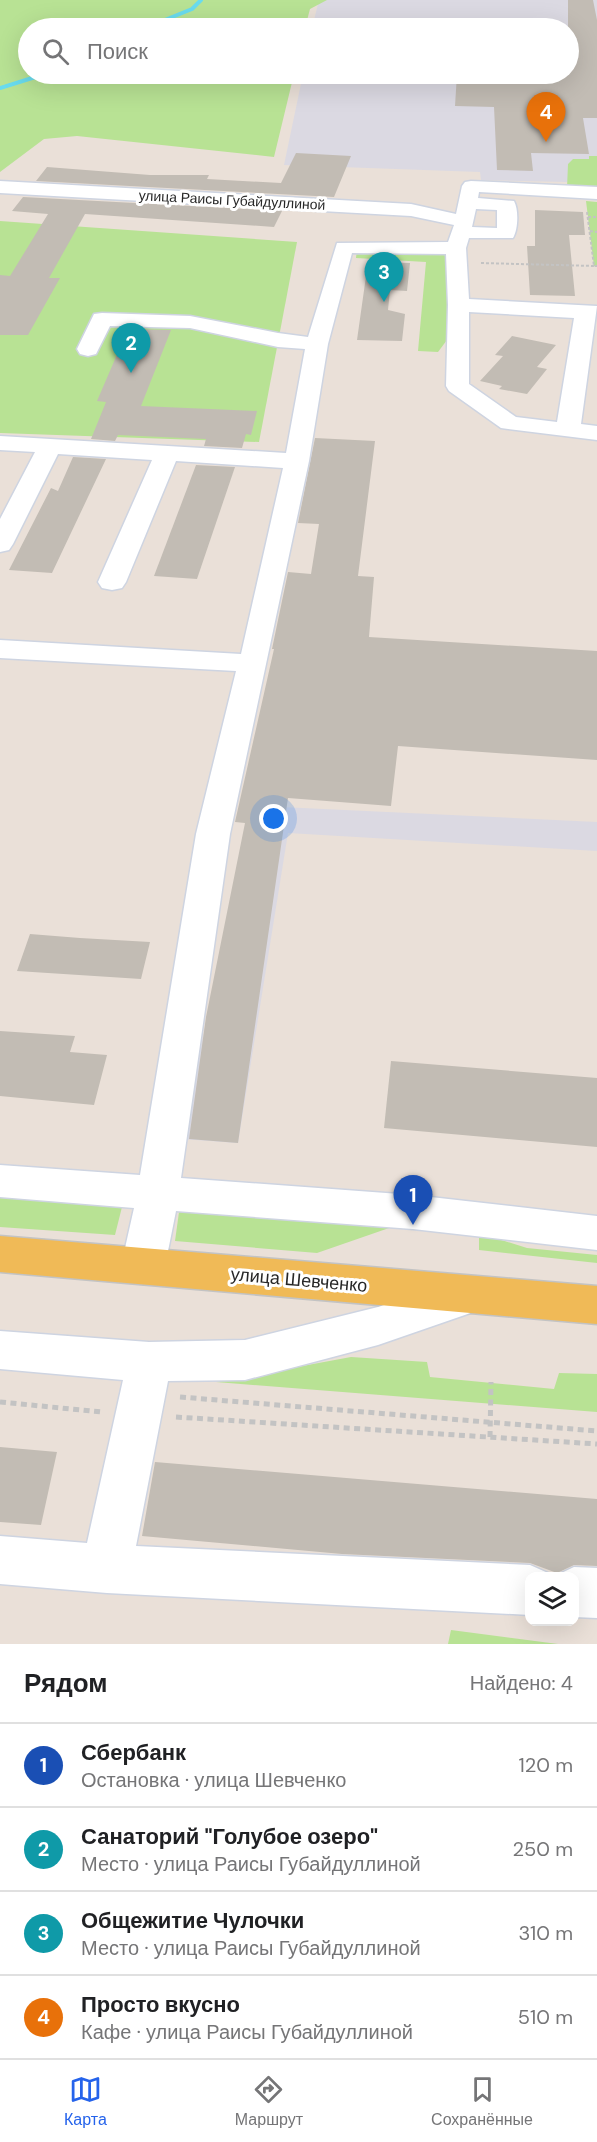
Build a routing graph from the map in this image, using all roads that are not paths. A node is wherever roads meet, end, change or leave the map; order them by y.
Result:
1 (0, 187) edge
2 (592, 205) edge
3 (461, 233) junction
4 (459, 305) junction
5 (591, 312) edge
6 (317, 344) junction
7 (88, 349) dead end
8 (568, 430) junction
9 (597, 433) edge
10 (0, 443) edge
11 (50, 446) junction
12 (167, 453) junction
13 (297, 460) junction
14 (0, 544) edge
15 (112, 582) dead end
16 (0, 649) edge
17 (253, 663) junction
18 (0, 1181) edge
19 (158, 1194) junction
20 (597, 1233) edge
21 (0, 1254) edge
22 (143, 1266) junction
23 (470, 1295) junction
24 (587, 1308) edge
25 (0, 1350) edge
26 (143, 1390) junction
27 (0, 1560) edge
28 (107, 1569) junction
29 (525, 1590) edge
30 (579, 1592) edge
31 (597, 1593) edge

1 - 3 street, улица Раисы Губайдуллиной
2 - 3 street
3 - 4 street
3 - 6 street
4 - 5 street
4 - 8 street
5 - 8 street
6 - 7 street
6 - 13 street
8 - 9 street
10 - 11 street
11 - 12 street
11 - 14 street
12 - 13 street
12 - 15 street
13 - 17 street
16 - 17 street
17 - 19 street
18 - 19 street
19 - 20 street
19 - 22 street
21 - 22 main road, улица Шевченко
22 - 23 main road, улица Шевченко
23 - 24 main road, улица Шевченко
23 - 26 street
25 - 26 street
26 - 28 street
27 - 28 street
28 - 29 street
30 - 31 street

